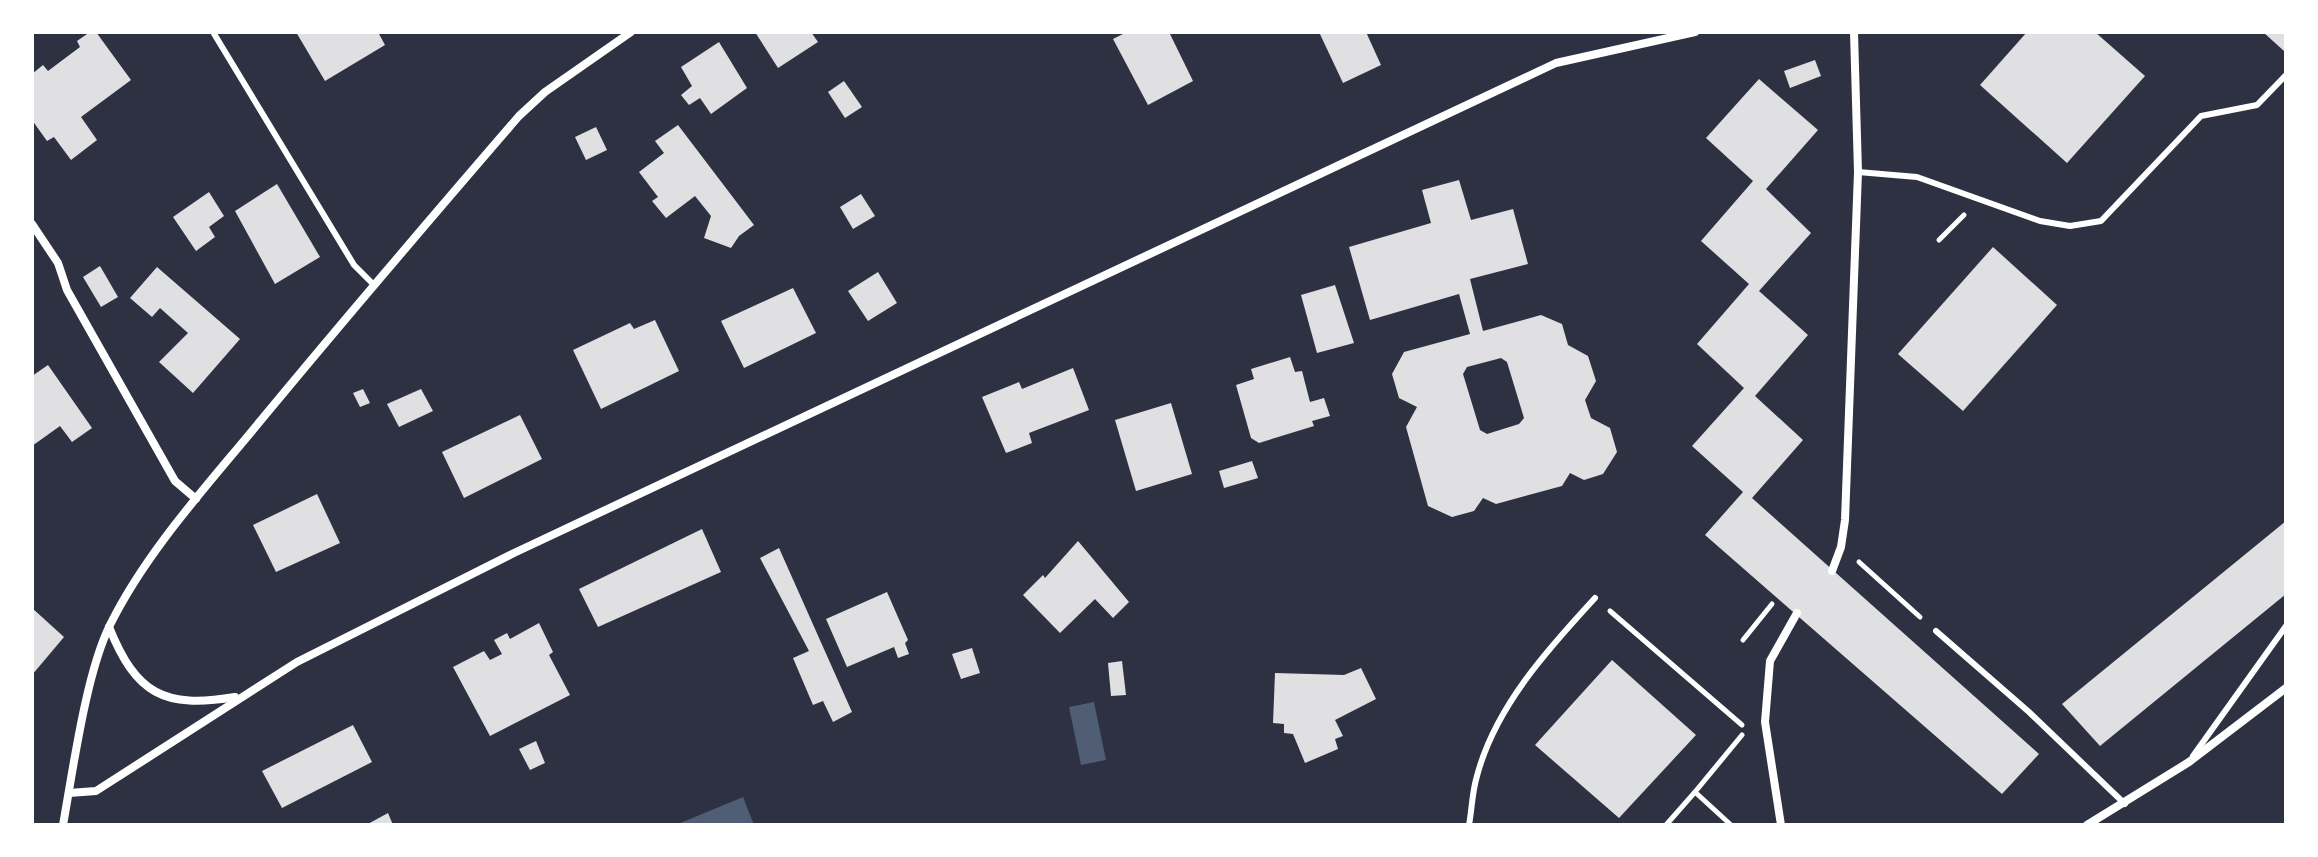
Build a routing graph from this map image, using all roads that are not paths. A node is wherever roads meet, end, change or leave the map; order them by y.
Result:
1 (213, 32) edge
2 (631, 32) edge
3 (1695, 32) edge
4 (1854, 32) edge
5 (2286, 75) edge
6 (1858, 172) junction
7 (32, 224) edge
8 (373, 284) junction
9 (196, 499) junction
10 (1832, 571) dead end
11 (1595, 598) road end
12 (1797, 613) dead end
13 (2286, 626) edge
14 (109, 627) junction
15 (1936, 631) dead end
16 (2286, 688) edge
17 (240, 696) junction
18 (2189, 762) junction
19 (69, 793) junction
20 (2125, 804) junction
21 (63, 825) edge
22 (1469, 825) edge
23 (1781, 825) edge
24 (2087, 825) edge

1 - 8 lane
2 - 8 street
3 - 17 street
4 - 6 street
5 - 6 lane
6 - 10 street
7 - 9 street
8 - 9 street
9 - 14 street
11 - 22 lane
12 - 23 street
13 - 18 lane
14 - 17 street
14 - 19 street
15 - 20 lane
16 - 18 street
17 - 19 street
18 - 20 street
19 - 21 street
20 - 24 street

